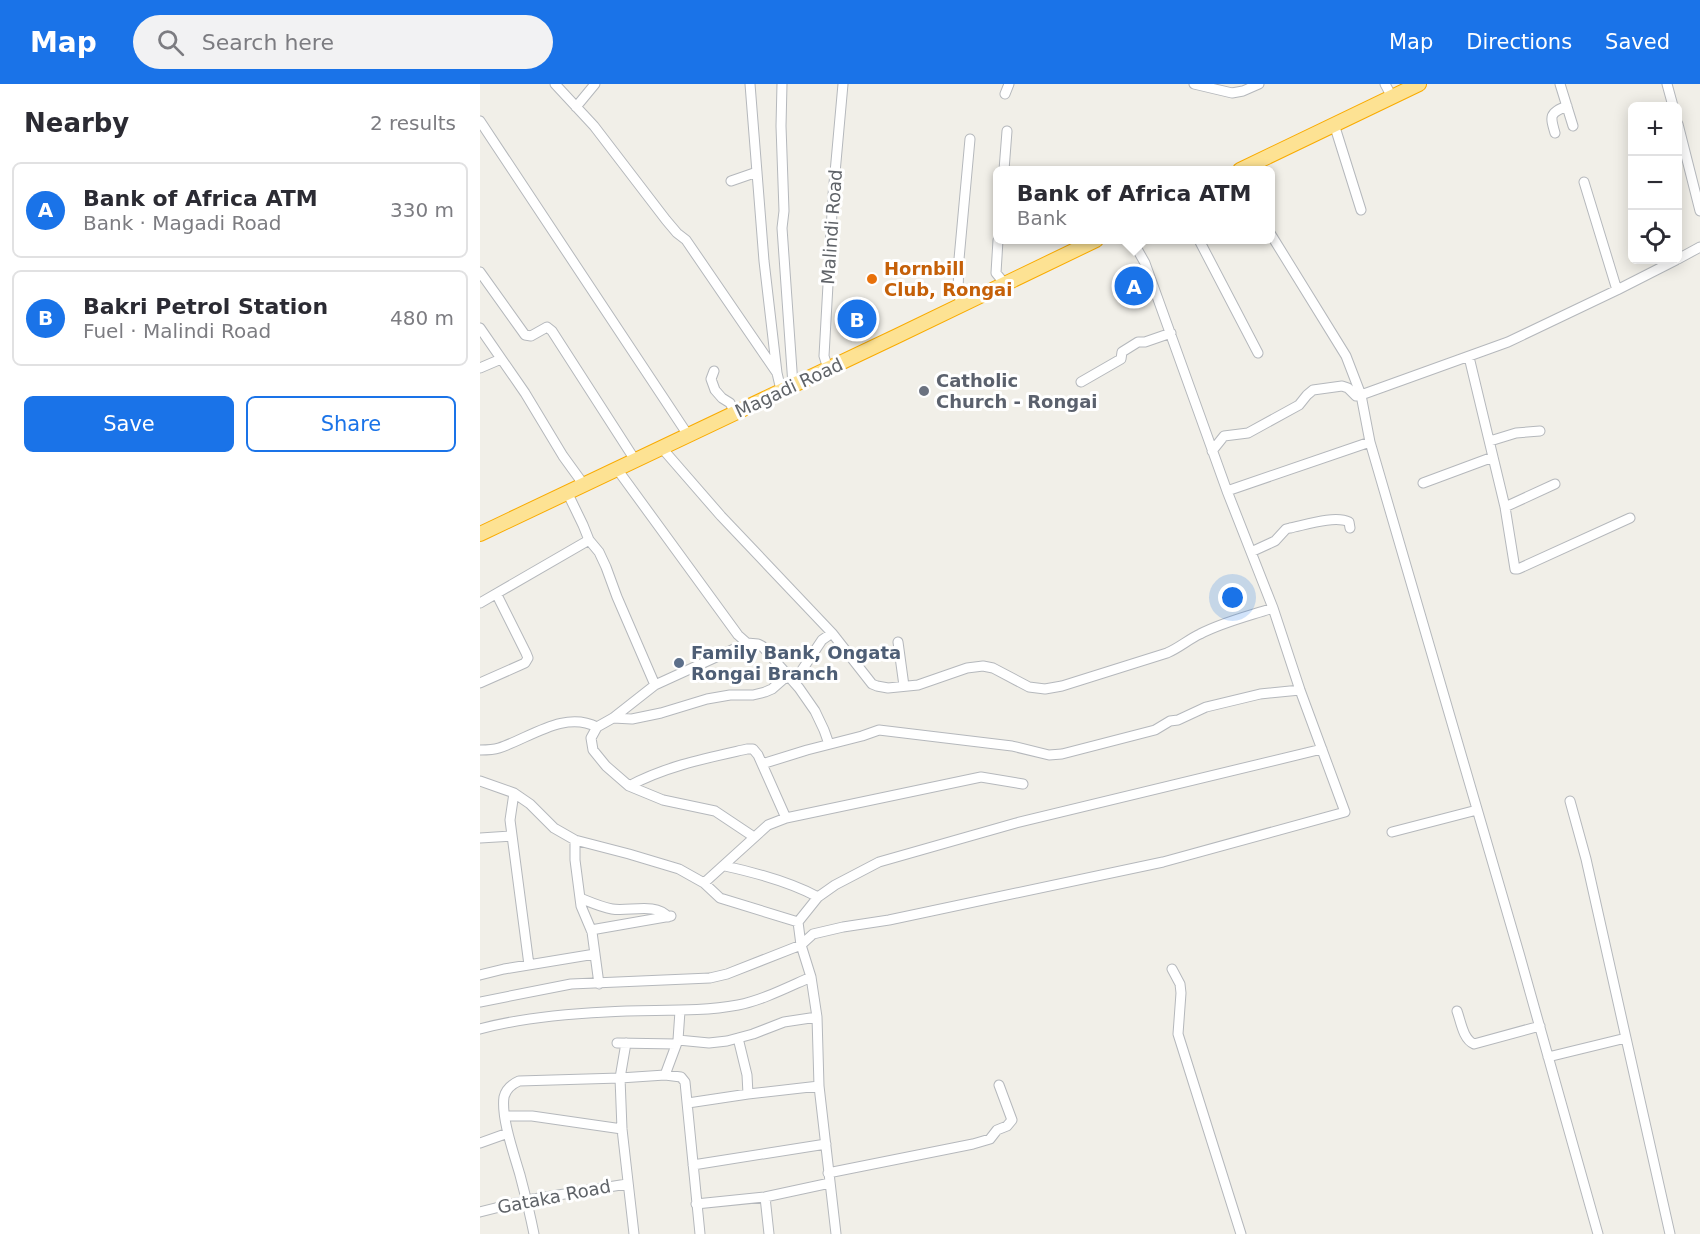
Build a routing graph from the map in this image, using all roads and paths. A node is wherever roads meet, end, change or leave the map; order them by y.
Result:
1 (555, 84) edge
2 (595, 84) edge
3 (750, 84) edge
4 (782, 84) edge
5 (843, 84) edge
6 (1009, 84) edge
7 (1194, 84) edge
8 (1260, 84) edge
9 (1386, 84) edge
10 (1419, 84) edge
11 (1560, 84) edge
12 (1667, 84) edge
13 (1005, 94) dead end
14 (1392, 97) junction
15 (1672, 102) edge
16 (1567, 106) junction
17 (576, 107) junction
18 (480, 121) edge
19 (1334, 124) junction
20 (1573, 126) dead end
21 (1007, 131) dead end
22 (1555, 133) dead end
23 (970, 140) dead end
24 (1682, 143) edge
25 (1004, 166) edge
26 (1250, 166) edge
27 (757, 172) junction
28 (731, 182) dead end
29 (1584, 182) dead end
30 (1361, 210) dead end
31 (1700, 211) edge
32 (1275, 241) edge
33 (999, 244) edge
34 (1088, 244) edge
35 (1134, 244) edge
36 (1201, 244) edge
37 (1700, 247) edge
38 (1682, 256) edge
39 (1667, 264) edge
40 (480, 272) edge
41 (1005, 284) junction
42 (1617, 290) junction
43 (962, 305) junction
44 (480, 328) edge
45 (1171, 333) junction
46 (1258, 353) dead end
47 (1469, 357) junction
48 (501, 358) junction
49 (480, 368) edge
50 (828, 369) junction
51 (714, 371) dead end
52 (777, 374) junction
53 (1081, 382) dead end
54 (787, 388) junction
55 (1358, 395) junction
56 (735, 413) junction
57 (1540, 431) dead end
58 (688, 435) junction
59 (1490, 441) junction
60 (1371, 442) junction
61 (661, 447) junction
62 (1212, 451) junction
63 (1493, 457) junction
64 (635, 460) junction
65 (617, 469) junction
66 (1423, 483) dead end
67 (1555, 484) dead end
68 (584, 485) junction
69 (1227, 491) junction
70 (567, 492) junction
71 (1505, 507) junction
72 (1630, 518) dead end
73 (1350, 528) dead end
74 (480, 534) edge
75 (589, 540) junction
76 (1251, 552) junction
77 (497, 595) junction
78 (480, 603) edge
79 (1273, 608) junction
80 (832, 633) junction
81 (898, 642) dead end
82 (747, 643) junction
83 (791, 679) junction
84 (480, 683) edge
85 (655, 685) junction
86 (904, 686) junction
87 (1300, 690) junction
88 (613, 718) junction
89 (597, 727) junction
90 (829, 744) junction
91 (1322, 749) junction
92 (480, 750) edge
93 (762, 764) junction
94 (480, 781) edge
95 (1023, 783) dead end
96 (629, 786) junction
97 (514, 793) junction
98 (1570, 801) dead end
99 (1477, 810) junction
100 (786, 818) junction
101 (1392, 832) dead end
102 (512, 836) junction
103 (754, 837) junction
104 (480, 838) edge
105 (575, 840) junction
106 (725, 866) junction
107 (704, 884) junction
108 (818, 897) junction
109 (580, 898) junction
110 (798, 922) junction
111 (591, 930) junction
112 (801, 945) junction
113 (595, 954) junction
114 (530, 965) junction
115 (1172, 969) dead end
116 (480, 975) edge
117 (811, 977) junction
118 (599, 984) junction
119 (480, 1002) edge
120 (680, 1011) junction
121 (1457, 1011) dead end
122 (817, 1017) junction
123 (1539, 1026) junction
124 (480, 1029) edge
125 (738, 1038) junction
126 (1626, 1038) junction
127 (677, 1042) junction
128 (1548, 1057) junction
129 (665, 1075) junction
130 (620, 1078) junction
131 (999, 1085) dead end
132 (819, 1086) junction
133 (748, 1094) junction
134 (688, 1103) junction
135 (506, 1116) junction
136 (622, 1129) junction
137 (508, 1133) junction
138 (480, 1143) edge
139 (826, 1144) junction
140 (693, 1165) junction
141 (828, 1173) junction
142 (830, 1183) junction
143 (627, 1184) junction
144 (765, 1197) junction
145 (527, 1200) junction
146 (696, 1204) junction
147 (480, 1212) edge
148 (534, 1234) edge
149 (634, 1234) edge
150 (700, 1234) edge
151 (769, 1234) edge
152 (836, 1234) edge
153 (1241, 1234) edge
154 (1598, 1234) edge
155 (1670, 1234) edge

1 - 17 street
2 - 17 street
3 - 27 street
4 - 54 street
5 - 50 street, Malindi Road
6 - 13 street
7 - 8 street
9 - 14 street
10 - 14 highway
11 - 16 street
12 - 15 street
14 - 19 highway
16 - 20 street
16 - 22 street
17 - 52 street
18 - 58 street
19 - 26 highway
19 - 30 street
21 - 25 street
23 - 43 street
24 - 31 street
27 - 28 street
27 - 52 street
29 - 42 street
32 - 55 street
33 - 41 street
34 - 41 highway, Magadi Road
35 - 45 street
36 - 46 street
37 - 38 street
39 - 42 street
40 - 64 street
41 - 43 highway, Magadi Road
42 - 47 street
43 - 50 highway, Magadi Road
44 - 48 street
45 - 53 street
45 - 62 street
47 - 55 street
47 - 59 street
48 - 49 street
48 - 68 street
50 - 54 highway, Magadi Road
51 - 56 street
52 - 54 street
54 - 56 highway, Magadi Road
55 - 60 street
55 - 62 street
56 - 58 highway, Magadi Road
57 - 59 street
58 - 61 highway, Magadi Road
59 - 63 street
60 - 69 street
60 - 99 street
61 - 64 highway, Magadi Road
61 - 80 street
62 - 69 street
63 - 66 street
63 - 71 street
64 - 65 highway, Magadi Road
65 - 68 highway, Magadi Road
65 - 82 street
67 - 71 street
68 - 70 highway, Magadi Road
69 - 76 street
70 - 74 highway, Magadi Road
70 - 75 street
71 - 72 street
73 - 76 street
75 - 77 street
75 - 85 street
76 - 79 street
77 - 78 street
77 - 84 street
79 - 86 street
79 - 87 street
80 - 83 street
80 - 86 street
81 - 86 street
82 - 83 street
82 - 85 street
83 - 88 street
83 - 90 street
85 - 88 street
87 - 90 street
87 - 91 street
88 - 89 street
89 - 92 street
89 - 96 street
90 - 93 street
91 - 108 street
91 - 112 street
93 - 96 street
93 - 100 street
94 - 97 street
95 - 100 street
96 - 103 street
97 - 102 street
97 - 105 street
98 - 126 street
99 - 101 street
99 - 123 street
100 - 103 street
102 - 104 street
102 - 114 street
103 - 106 street
105 - 107 street
105 - 109 street
106 - 107 street
106 - 108 street
107 - 110 street
108 - 110 street
109 - 111 street
109 - 111 street
110 - 112 street
111 - 113 street
112 - 117 street
112 - 118 street
113 - 114 street
113 - 118 street
114 - 116 street
115 - 153 street
117 - 120 street
117 - 122 street
118 - 119 street
120 - 124 street
120 - 127 street
121 - 123 street
122 - 125 street
122 - 132 street
123 - 128 street
125 - 127 street
125 - 133 street
126 - 128 street
126 - 155 street
127 - 129 street
127 - 130 street
128 - 154 street
129 - 130 street
129 - 134 street
130 - 135 street
130 - 136 street
131 - 141 street
132 - 133 street
132 - 139 street
133 - 134 street
134 - 140 street
135 - 136 street
135 - 137 street
136 - 143 street
137 - 138 street
137 - 145 street
139 - 140 street
139 - 141 street
140 - 146 street
141 - 142 street
142 - 144 street
142 - 152 street
143 - 145 street, Gataka Road
143 - 149 street
144 - 146 street
144 - 151 street
145 - 147 street, Gataka Road
145 - 148 street
146 - 150 street

